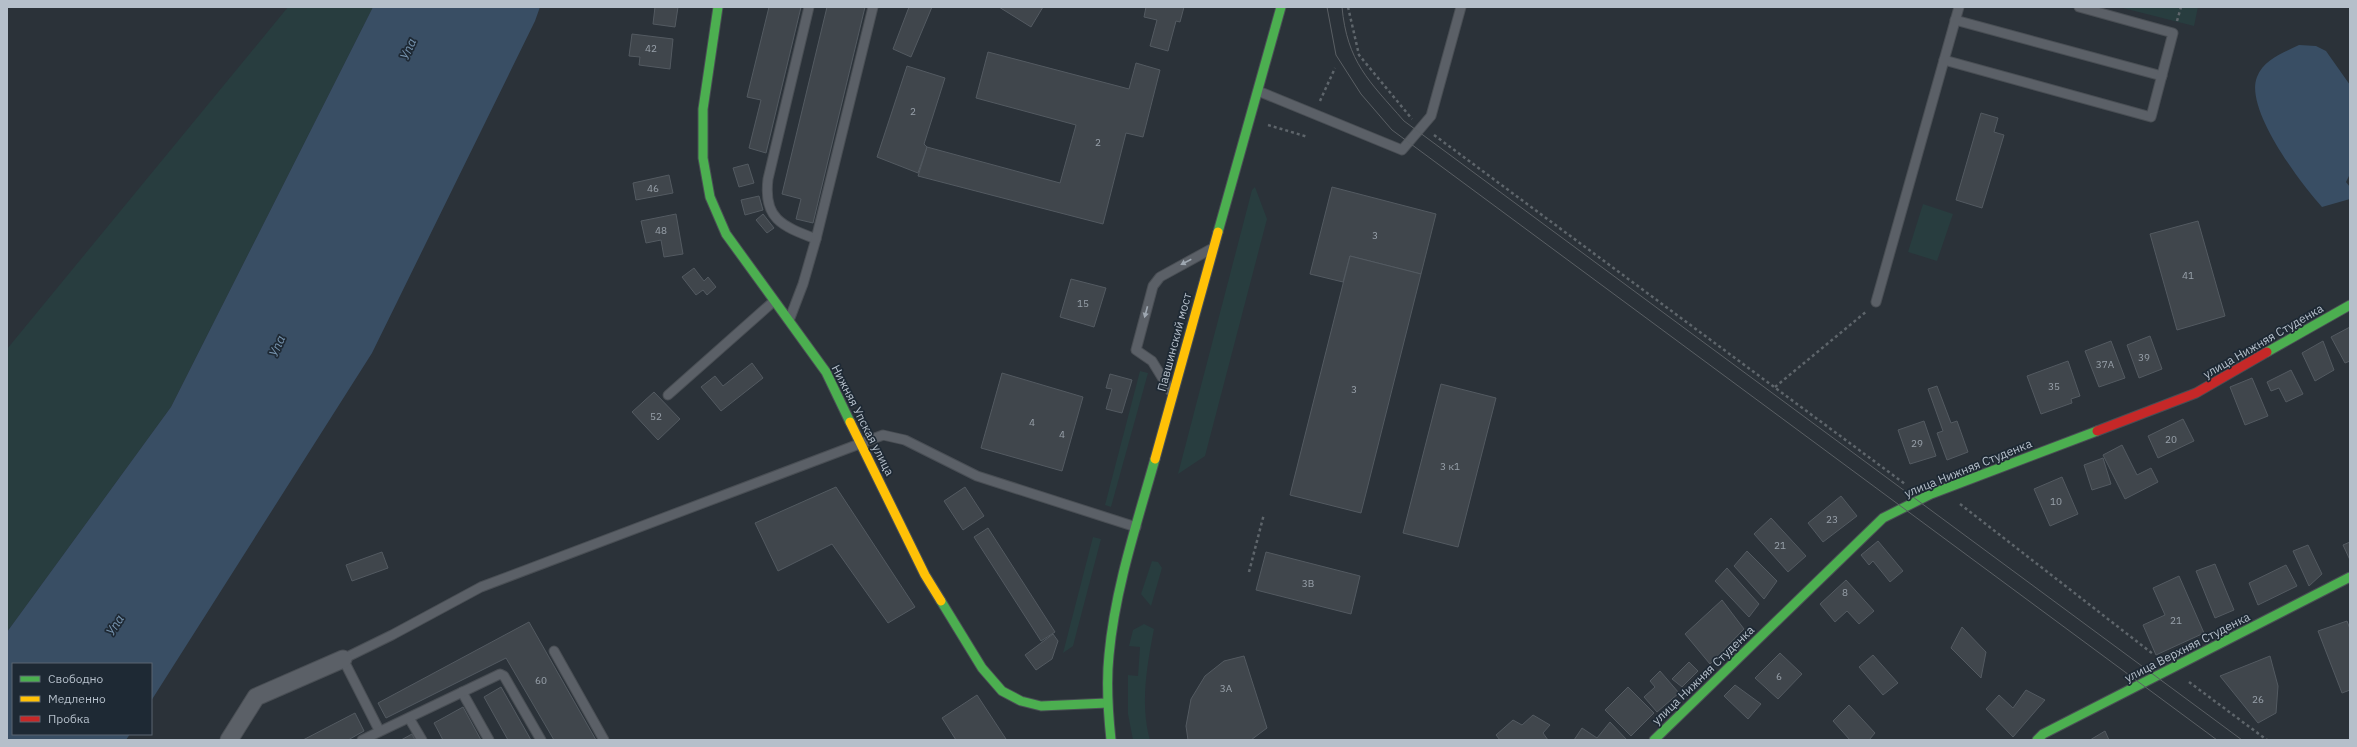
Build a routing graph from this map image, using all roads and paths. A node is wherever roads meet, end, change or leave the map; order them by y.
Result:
1 (718, 7) edge
2 (809, 7) edge
3 (873, 7) edge
4 (1281, 7) edge
5 (1348, 7) edge
6 (1461, 7) edge
7 (1959, 7) edge
8 (2079, 7) edge
9 (1955, 20) junction
10 (1944, 60) junction
11 (1335, 68) dead end
12 (2162, 76) junction
13 (1258, 91) junction
14 (1314, 114) junction
15 (1423, 127) junction
16 (816, 239) junction
17 (1212, 248) junction
18 (774, 301) junction
19 (1876, 302) joint
20 (2350, 305) edge
21 (788, 322) junction
22 (1775, 387) junction
23 (668, 395) dead end
24 (1173, 395) junction
25 (862, 442) junction
26 (1942, 490) junction
27 (1924, 498) junction
28 (1264, 514) dead end
29 (1136, 527) junction
30 (1249, 572) dead end
31 (2350, 578) edge
32 (554, 651) dead end
33 (343, 659) junction
34 (2171, 668) junction
35 (462, 692) junction
36 (1107, 703) junction
37 (409, 718) junction
38 (380, 730) junction
39 (230, 740) edge
40 (362, 740) edge
41 (422, 740) edge
42 (489, 740) edge
43 (541, 740) edge
44 (604, 740) edge
45 (1111, 740) edge
46 (1654, 740) edge
47 (2037, 740) edge
48 (2267, 740) edge

1 - 18 street, Нижняя Упская улица
2 - 16 lane
3 - 16 lane
4 - 13 street, Павшинский мост
5 - 15 path
6 - 15 lane
7 - 9 lane
8 - 12 lane
9 - 10 lane
9 - 12 lane
10 - 12 lane
10 - 19 lane
11 - 14 path
13 - 14 lane
13 - 17 street, Павшинский мост
14 - 15 lane
15 - 22 path
16 - 21 lane
17 - 24 street, Павшинский мост
17 -> 24 lane
18 - 21 street, Нижняя Упская улица
18 - 23 lane
19 - 22 path
20 - 26 street, улица Нижняя Cтуденкa
21 - 25 street, Нижняя Упская улица
22 - 27 path
24 - 29 street, Павшинский мост
25 - 29 lane
25 - 33 lane
25 - 36 street, Нижняя Упская улица
26 - 27 street, улица Нижняя Cтуденкa
26 - 34 path
27 - 46 street, улица Нижняя Cтуденкa
28 - 30 path
29 - 36 street, Павшинский мост
31 - 34 street, улица Верхняя Студенка
32 - 44 lane
33 - 38 lane
33 - 39 street
34 - 47 street, улица Верхняя Студенка
34 - 48 path
35 - 37 lane
35 - 42 lane
35 - 43 lane
36 - 45 street, Павшинский мост
37 - 38 lane
37 - 41 lane
38 - 40 lane

